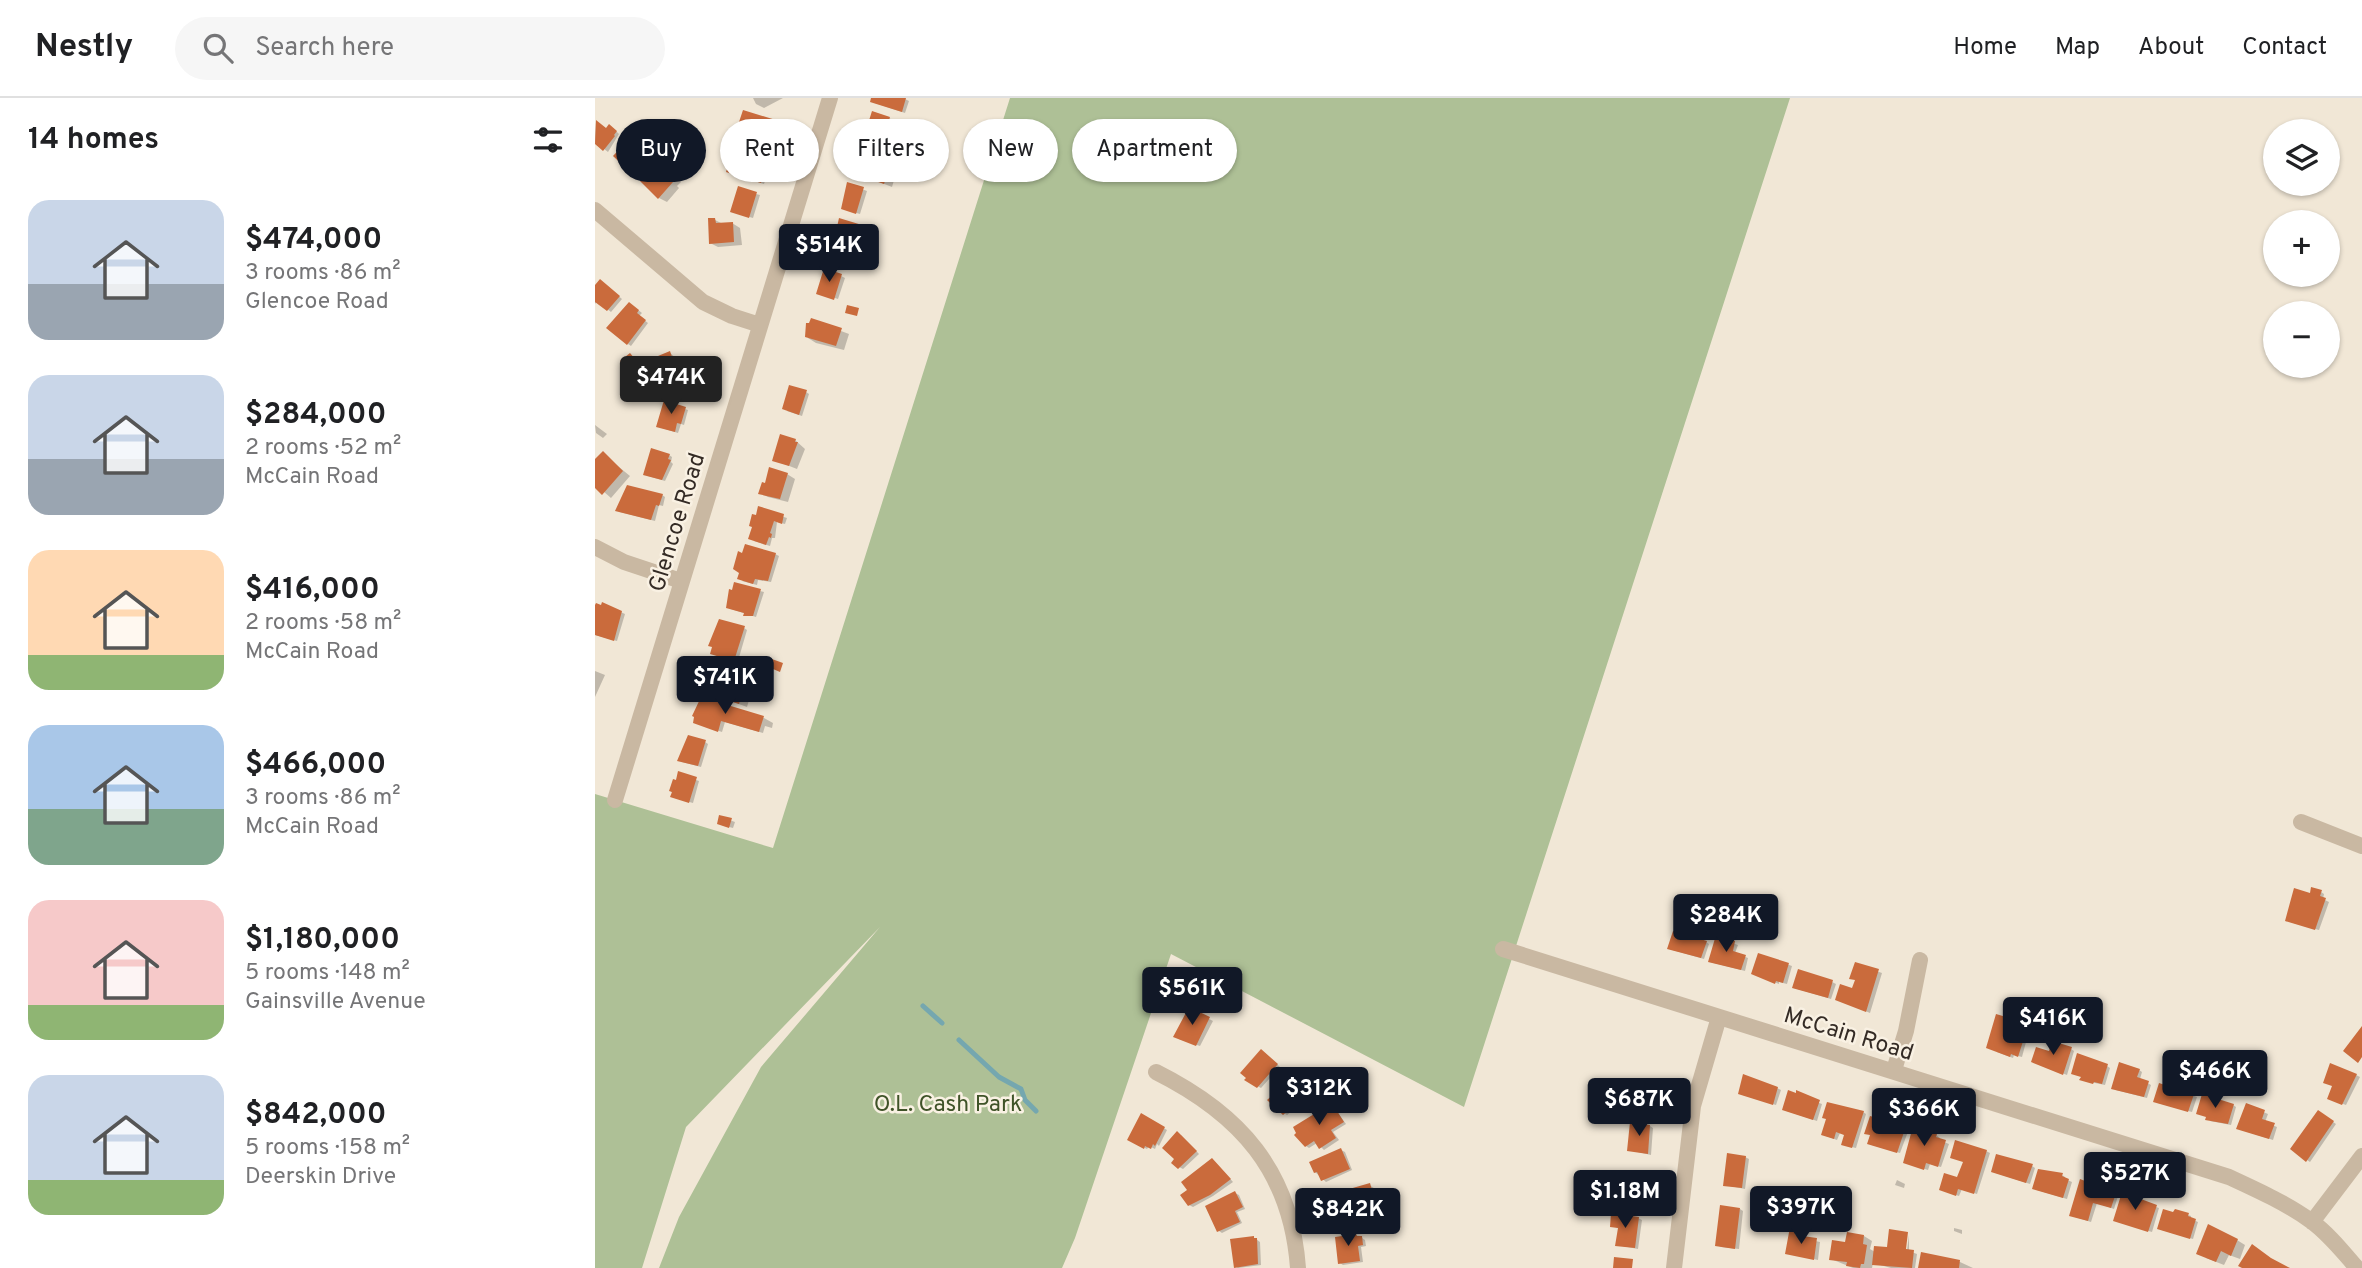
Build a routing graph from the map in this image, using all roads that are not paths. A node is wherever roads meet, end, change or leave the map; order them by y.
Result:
1 (830, 98) edge
2 (595, 210) edge
3 (760, 325) junction
4 (595, 547) edge
5 (681, 581) junction
6 (615, 800) dead end
7 (2301, 822) dead end
8 (2362, 846) edge
9 (1503, 949) dead end
10 (1920, 960) dead end
11 (1719, 1017) junction
12 (1894, 1070) junction
13 (1156, 1072) dead end
14 (2362, 1156) edge
15 (2312, 1222) junction
16 (1298, 1268) edge
17 (1674, 1268) edge
18 (2357, 1268) edge

1 - 3 street, Glencoe Road
2 - 3 street
3 - 5 street, Glencoe Road
4 - 5 street
5 - 6 street, Glencoe Road
7 - 8 street
9 - 11 street, McCain Road
10 - 12 street
11 - 12 street, McCain Road
11 - 17 street
12 - 15 street, McCain Road
13 - 16 street
14 - 15 street
15 - 18 street, McCain Road

